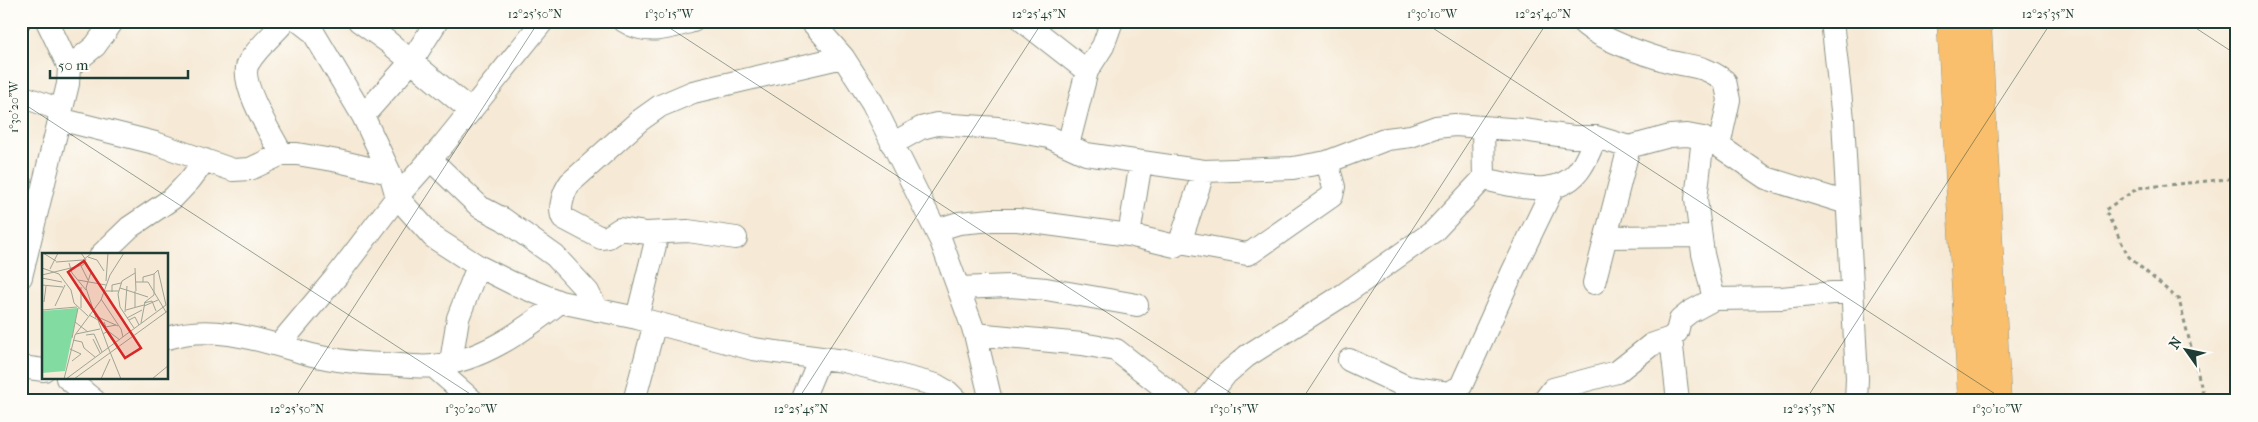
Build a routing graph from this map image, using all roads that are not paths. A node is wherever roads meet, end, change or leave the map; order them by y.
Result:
1 (47, 21) edge
2 (113, 21) edge
3 (285, 21) edge
4 (359, 21) edge
5 (437, 21) edge
6 (543, 21) edge
7 (624, 21) edge
8 (693, 21) edge
9 (811, 21) edge
10 (1022, 21) edge
11 (1112, 21) edge
12 (1581, 21) edge
13 (1832, 21) edge
14 (1951, 21) edge
15 (1977, 21) edge
16 (310, 25) edge
17 (843, 57) junction
18 (410, 62) junction
19 (69, 68) junction
20 (1087, 71) junction
21 (21, 96) edge
22 (471, 111) junction
23 (60, 114) junction
24 (363, 116) junction
25 (1483, 127) junction
26 (1596, 137) junction
27 (1711, 142) junction
28 (892, 144) junction
29 (1068, 145) junction
30 (1629, 147) junction
31 (282, 154) junction
32 (430, 159) junction
33 (204, 160) junction
34 (1141, 162) junction
35 (1327, 162) junction
36 (1204, 171) junction
37 (390, 173) junction
38 (1484, 179) junction
39 (1553, 188) junction
40 (397, 197) junction
41 (1847, 203) junction
42 (936, 230) junction
43 (658, 233) junction
44 (1129, 235) junction
45 (1700, 236) junction
46 (1606, 237) junction
47 (736, 238) dead end
48 (1180, 242) junction
49 (102, 253) edge
50 (478, 266) junction
51 (27, 267) edge
52 (1594, 283) dead end
53 (959, 288) junction
54 (1852, 290) junction
55 (1714, 299) junction
56 (560, 302) junction
57 (1137, 306) dead end
58 (597, 310) junction
59 (646, 321) junction
60 (975, 334) junction
61 (169, 338) edge
62 (1671, 338) junction
63 (279, 345) junction
64 (820, 358) junction
65 (1349, 360) dead end
66 (442, 364) junction
67 (21, 367) edge
68 (42, 370) edge
69 (69, 380) edge
70 (95, 401) edge
71 (473, 401) edge
72 (634, 401) edge
73 (802, 401) edge
74 (957, 401) edge
75 (991, 401) edge
76 (1181, 401) edge
77 (1205, 401) edge
78 (1544, 401) edge
79 (1678, 401) edge
80 (1856, 401) edge
81 (1972, 401) edge
82 (1997, 401) edge

1 - 19 street
2 - 19 street
3 - 31 street
4 - 18 street
5 - 18 street
6 - 22 street
7 - 8 street
9 - 17 street
10 - 20 street
11 - 20 street
12 - 27 street
13 - 41 street
14 - 81 main road
15 - 82 main road
16 - 24 street
17 - 28 street
17 - 43 street
18 - 22 street
18 - 24 street
19 - 23 street
20 - 29 street
21 - 23 street
22 - 32 street
23 - 33 street
23 - 51 street
24 - 37 street
25 - 26 street
25 - 35 street
25 - 38 street
26 - 30 street
26 - 39 street
27 - 30 street
27 - 41 street
27 - 45 street
28 - 29 street
28 - 42 street
29 - 34 street
30 - 46 street
31 - 33 street
31 - 37 street
32 - 40 street
32 - 58 street
33 - 49 street
34 - 36 street
34 - 44 street
35 - 36 street
35 - 48 street
36 - 48 street
37 - 40 street
38 - 39 street
38 - 77 street
39 - 65 street
40 - 50 street
40 - 63 street
41 - 54 street
42 - 44 street
42 - 53 street
43 - 47 street
43 - 59 street
44 - 48 street
45 - 46 street
45 - 55 street
46 - 52 street
50 - 56 street
50 - 66 street
53 - 57 street
53 - 60 street
54 - 55 street
54 - 80 street
55 - 62 street
56 - 58 street
56 - 66 street
58 - 59 street
59 - 64 street
59 - 72 street
60 - 75 street
60 - 76 street
61 - 63 street
62 - 78 street
62 - 79 street
63 - 66 street
64 - 73 street
64 - 74 street
66 - 71 street
67 - 68 street
69 - 70 street

